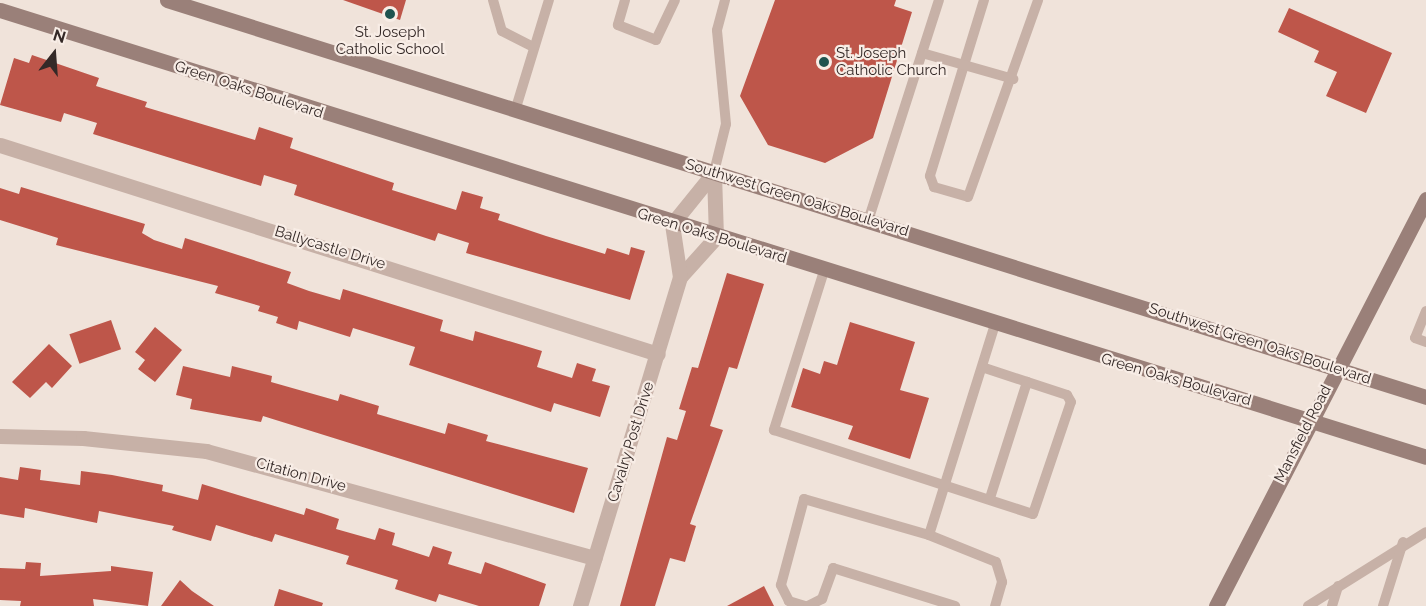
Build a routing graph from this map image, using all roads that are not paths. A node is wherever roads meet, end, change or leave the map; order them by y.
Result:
1 (167, 0) edge
2 (493, 0) edge
3 (549, 0) edge
4 (625, 0) edge
5 (675, 0) edge
6 (726, 0) edge
7 (939, 0) edge
8 (984, 0) edge
9 (1038, 0) edge
10 (2, 9) edge
11 (534, 47) junction
12 (922, 52) junction
13 (963, 66) junction
14 (1013, 80) junction
15 (515, 111) junction
16 (0, 146) edge
17 (714, 172) junction
18 (1426, 199) edge
19 (868, 221) junction
20 (672, 224) junction
21 (716, 237) junction
22 (824, 271) junction
23 (680, 277) junction
24 (1426, 311) edge
25 (995, 325) junction
26 (1426, 342) edge
27 (658, 354) junction
28 (982, 368) junction
29 (1337, 369) junction
30 (1027, 382) junction
31 (1426, 397) edge
32 (1310, 419) junction
33 (0, 435) edge
34 (1426, 457) edge
35 (946, 482) junction
36 (990, 498) junction
37 (1426, 532) edge
38 (929, 536) junction
39 (1403, 542) junction
40 (595, 558) junction
41 (1338, 586) junction
42 (580, 606) edge
43 (806, 606) edge
44 (956, 606) edge
45 (995, 606) edge
46 (1216, 606) edge
47 (1308, 606) edge
48 (1332, 606) edge
49 (1383, 606) edge

1 - 15 main road, Southwest Green Oaks Boulevard
2 - 11 lane
3 - 11 lane
4 - 5 lane
6 - 17 lane
7 - 12 lane
8 - 13 lane
9 - 14 lane
10 - 20 main road, Green Oaks Boulevard
11 - 15 lane
12 - 13 lane
12 - 19 lane
13 - 14 lane
13 - 14 lane
15 - 17 main road, Southwest Green Oaks Boulevard
16 - 27 street, Ballycastle Drive
17 - 19 main road, Southwest Green Oaks Boulevard
17 - 20 street
17 - 21 street
18 - 29 main road, Mansfield Road
19 - 29 main road, Southwest Green Oaks Boulevard
20 - 21 main road, Green Oaks Boulevard
20 - 23 street, Cavalry Post Drive
21 - 22 main road, Green Oaks Boulevard
21 - 23 street, Cavalry Post Drive
22 - 25 main road, Green Oaks Boulevard
22 - 35 lane
23 - 27 street, Cavalry Post Drive
24 - 26 lane
25 - 28 lane
25 - 32 main road, Green Oaks Boulevard
27 - 40 street, Cavalry Post Drive
28 - 30 lane
28 - 35 lane
29 - 31 main road, Southwest Green Oaks Boulevard
29 - 32 main road, Mansfield Road
30 - 36 lane
30 - 36 lane
32 - 34 main road, Green Oaks Boulevard
32 - 46 main road, Mansfield Road
33 - 40 street, Citation Drive
35 - 36 lane
35 - 38 lane
37 - 39 lane
38 - 43 lane
38 - 45 lane
39 - 41 lane
39 - 49 lane
40 - 42 street, Cavalry Post Drive
41 - 47 lane
41 - 48 lane
43 - 44 lane

